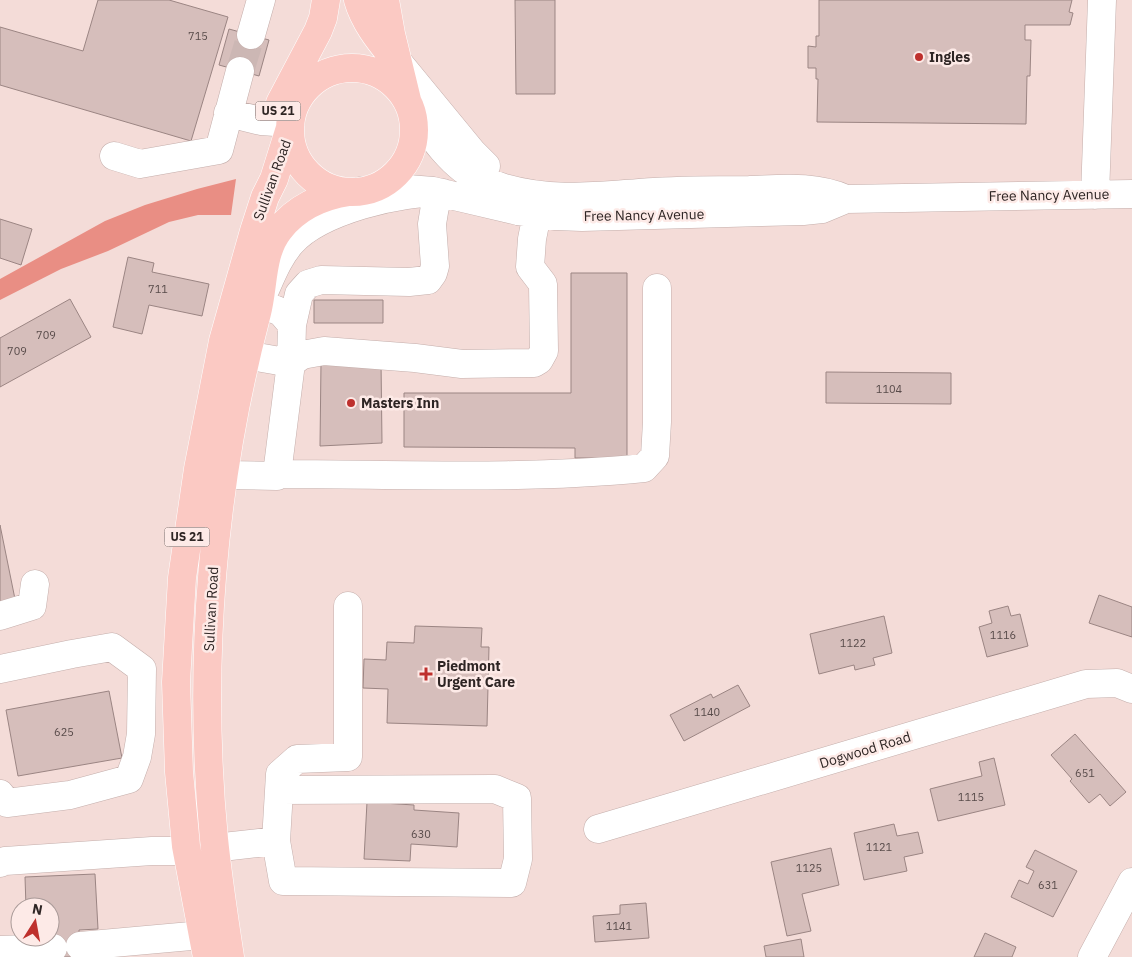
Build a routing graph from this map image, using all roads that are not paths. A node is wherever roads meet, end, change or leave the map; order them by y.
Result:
1 (261, 0) edge
2 (326, 0) edge
3 (337, 0) edge
4 (358, 0) edge
5 (384, 0) edge
6 (1102, 0) edge
7 (251, 35) tunnel mouth
8 (398, 62) junction
9 (240, 71) tunnel mouth
10 (307, 88) junction
11 (409, 105) junction
12 (228, 113) junction
13 (285, 124) junction
14 (114, 156) dead end
15 (355, 192) junction
16 (443, 193) junction
17 (1132, 194) edge
18 (1095, 195) junction
19 (563, 198) junction
20 (846, 199) junction
21 (537, 214) junction
22 (657, 288) dead end
23 (259, 303) junction
24 (292, 325) junction
25 (246, 355) junction
26 (291, 364) junction
27 (277, 474) junction
28 (224, 475) junction
29 (35, 584) dead end
30 (348, 606) dead end
31 (0, 616) edge
32 (176, 660) junction
33 (0, 669) edge
34 (142, 669) junction
35 (1132, 688) edge
36 (279, 790) junction
37 (0, 794) edge
38 (598, 829) dead end
39 (276, 841) junction
40 (215, 848) junction
41 (187, 851) junction
42 (0, 863) edge
43 (1132, 882) edge
44 (205, 946) edge
45 (0, 950) edge
46 (230, 957) edge
47 (1092, 957) edge

1 - 7 street
2 - 13 main road, Sullivan Road / US 21
3 - 10 main road, US 21
4 - 8 main road
5 - 8 main road, US 21
6 - 18 street
8 - 11 main road, US 21
8 - 19 street, Free Nancy Avenue
9 - 12 street
10 - 11 main road
10 - 13 main road, US 21
11 - 15 main road, US 21
11 - 19 street, Free Nancy Avenue
12 - 13 street
12 - 14 street
13 - 15 main road
13 - 32 main road, Sullivan Road / US 21
15 - 16 street, Free Nancy Avenue
15 - 23 main road, Sullivan Road / US 21
16 - 21 street, Free Nancy Avenue
16 - 23 street, Free Nancy Avenue
16 - 24 street
17 - 18 street, Free Nancy Avenue
18 - 20 street, Free Nancy Avenue
19 - 20 street, Free Nancy Avenue
20 - 21 street, Free Nancy Avenue
21 - 26 street
22 - 27 street
23 - 24 street
23 - 25 main road, Sullivan Road / US 21
24 - 26 street
25 - 26 street
25 - 28 main road, Sullivan Road / US 21
26 - 27 street
27 - 28 street
28 - 40 main road, Sullivan Road / US 21
29 - 31 street
30 - 36 street
32 - 34 street
32 - 41 main road, Sullivan Road / US 21
33 - 34 street
34 - 37 street
35 - 38 street, Dogwood Road
36 - 39 street
36 - 39 street
39 - 40 street
40 - 41 street
40 - 46 main road, Sullivan Road / US 21
41 - 42 street
41 - 44 main road, Sullivan Road / US 21
43 - 47 street
44 - 45 street

